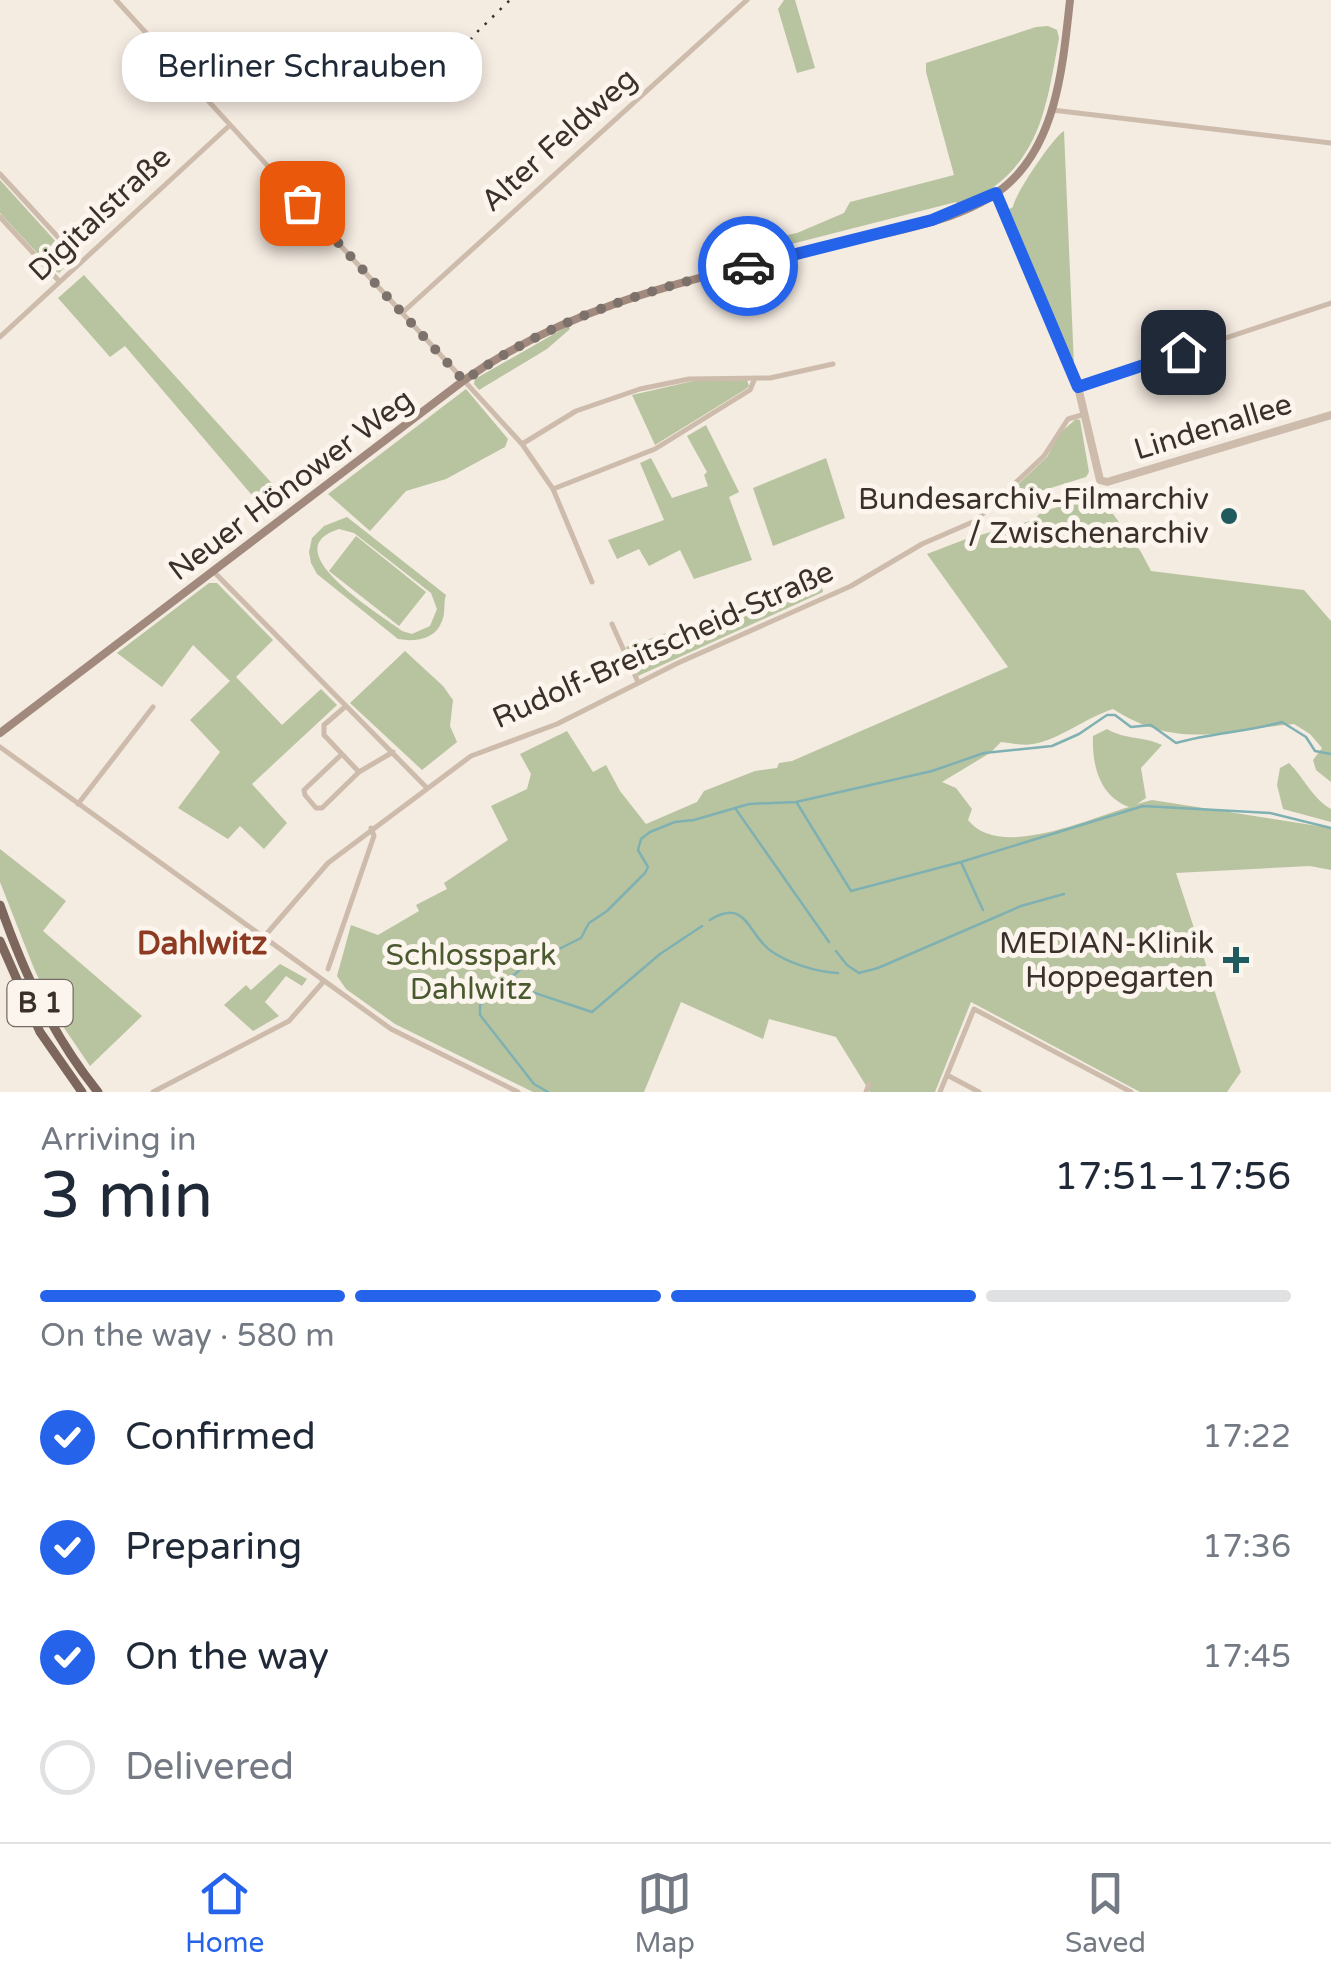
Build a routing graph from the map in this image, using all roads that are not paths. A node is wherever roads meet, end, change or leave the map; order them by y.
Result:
1 (116, 0) edge
2 (746, 0) edge
3 (1070, 0) edge
4 (1052, 110) junction
5 (230, 124) junction
6 (1331, 144) edge
7 (0, 174) edge
8 (996, 193) junction
9 (0, 218) edge
10 (81, 262) junction
11 (60, 282) junction
12 (1331, 303) edge
13 (402, 313) junction
14 (0, 337) edge
15 (833, 364) dead end
16 (755, 378) junction
17 (464, 381) junction
18 (1078, 387) junction
19 (1085, 414) junction
20 (1331, 415) edge
21 (522, 444) junction
22 (553, 488) junction
23 (214, 572) junction
24 (592, 582) dead end
25 (612, 624) dead end
26 (638, 682) junction
27 (346, 706) junction
28 (154, 707) dead end
29 (0, 733) edge
30 (0, 747) edge
31 (393, 752) junction
32 (342, 754) junction
33 (359, 772) junction
34 (426, 787) junction
35 (78, 804) junction
36 (371, 828) junction
37 (0, 904) edge
38 (263, 938) junction
39 (0, 941) edge
40 (328, 969) dead end
41 (324, 981) junction
42 (947, 1075) junction
43 (82, 1092) edge
44 (98, 1092) edge
45 (152, 1092) edge
46 (518, 1092) edge
47 (940, 1092) edge
48 (979, 1092) edge
49 (1130, 1092) edge

1 - 5 street
2 - 13 street, Alter Feldweg
3 - 4 main road, Neuer Hönower Weg
4 - 6 street
4 - 8 main road, Neuer Hönower Weg
5 - 10 street, Digitalstraße
5 - 13 street
7 - 10 street
8 - 17 main road, Neuer Hönower Weg
8 - 18 street
9 - 11 street
10 - 11 street, Digitalstraße
11 - 14 street, Digitalstraße
12 - 18 street
13 - 17 street
15 - 16 street
16 - 21 street
16 - 22 street
17 - 21 street
17 - 23 main road, Neuer Hönower Weg
18 - 19 street
19 - 20 street, Lindenallee
19 - 26 street, Rudolf-Breitscheid-Straße
21 - 22 street
22 - 24 street
23 - 27 street
23 - 29 main road, Neuer Hönower Weg
25 - 26 street
26 - 34 street, Rudolf-Breitscheid-Straße
27 - 31 street
27 - 32 street
28 - 35 street
30 - 35 street
31 - 33 street
31 - 34 street
32 - 33 street
32 - 33 street
34 - 36 street, Rudolf-Breitscheid-Straße
35 - 38 street
36 - 38 street, Rudolf-Breitscheid-Straße
36 - 40 street
37 - 44 main road, B 1
38 - 41 street
39 - 43 main road, B 1
41 - 45 street
41 - 46 street
42 - 47 street
42 - 48 street
42 - 49 street

